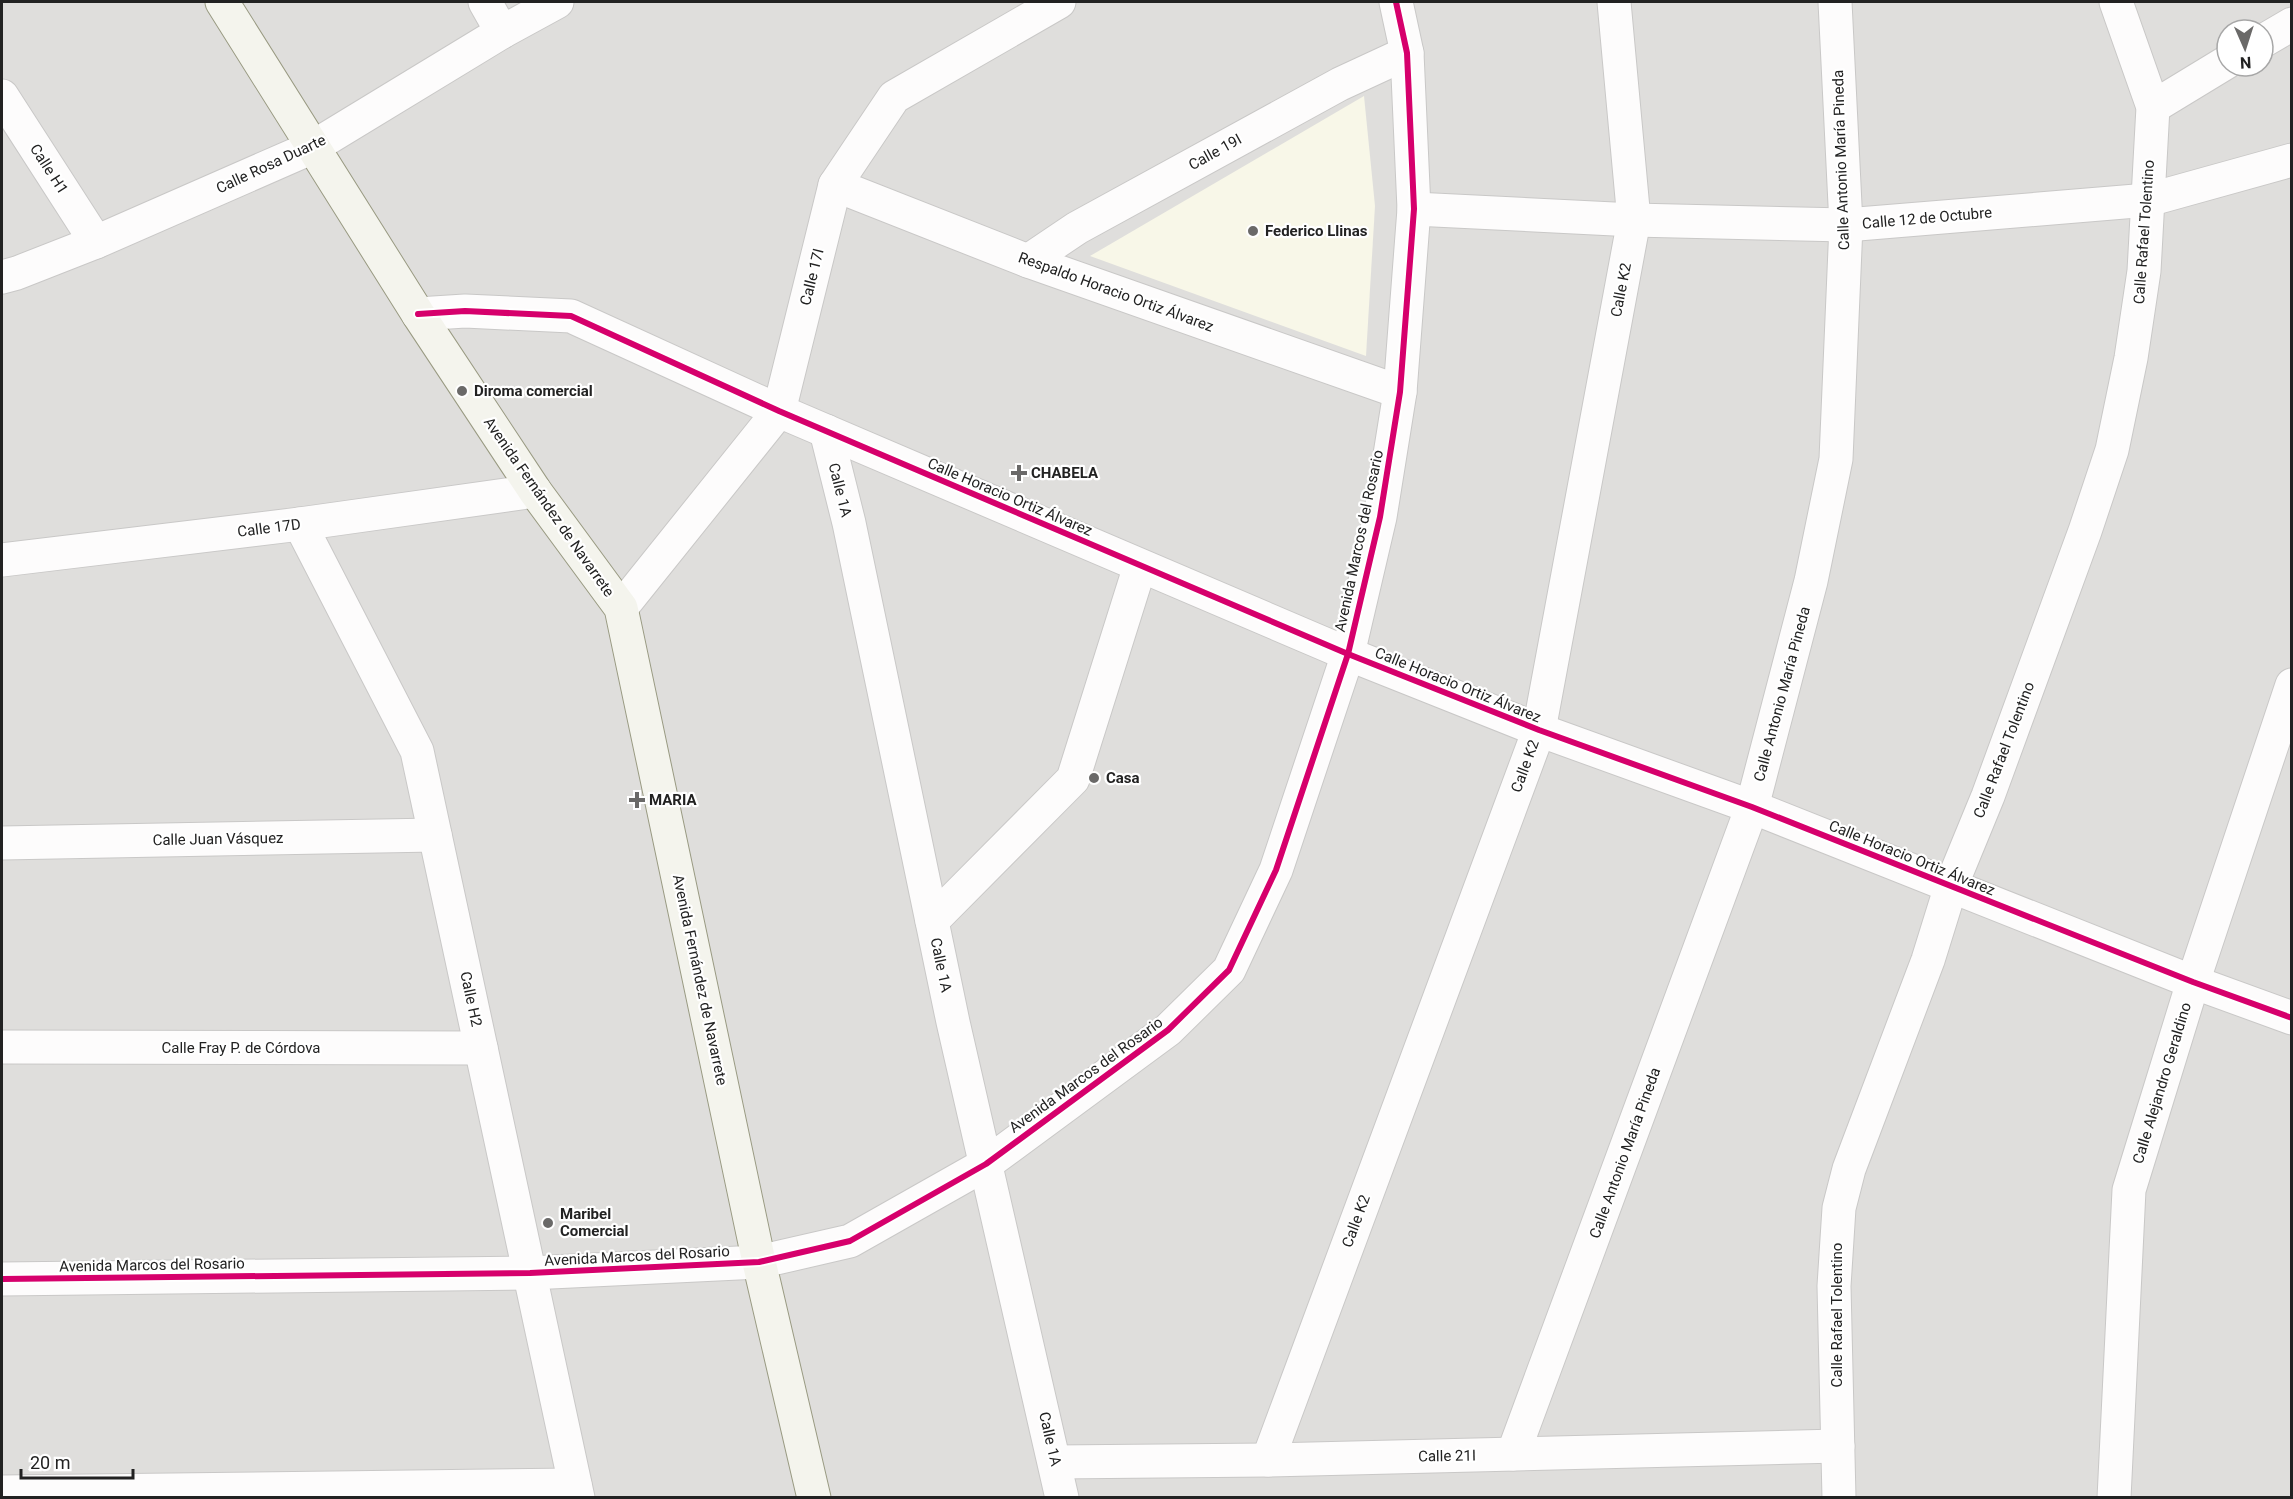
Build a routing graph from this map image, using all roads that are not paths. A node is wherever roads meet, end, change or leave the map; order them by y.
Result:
1 (222, 2) edge
2 (485, 2) edge
3 (557, 2) edge
4 (1059, 2) edge
5 (1396, 2) edge
6 (1614, 2) edge
7 (1835, 2) edge
8 (2116, 2) edge
9 (2292, 24) edge
10 (502, 32) junction
11 (2275, 34) edge
12 (1407, 53) junction
13 (2215, 69) edge
14 (2, 96) edge
15 (2153, 107) junction
16 (313, 147) junction
17 (2292, 160) edge
18 (834, 185) junction
19 (2148, 200) junction
20 (1414, 209) junction
21 (1634, 219) junction
22 (1846, 225) junction
23 (96, 242) junction
24 (1028, 261) junction
25 (2, 277) edge
26 (418, 314) junction
27 (1400, 392) junction
28 (779, 411) junction
29 (826, 431) junction
30 (535, 491) junction
31 (300, 524) junction
32 (2, 560) edge
33 (1140, 566) junction
34 (621, 609) junction
35 (1348, 654) junction
36 (2292, 685) edge
37 (1539, 730) junction
38 (1752, 807) junction
39 (435, 835) junction
40 (2, 843) edge
41 (1951, 886) junction
42 (932, 921) junction
43 (2193, 982) junction
44 (2292, 1018) edge
45 (2, 1047) edge
46 (481, 1048) junction
47 (986, 1164) junction
48 (759, 1262) junction
49 (530, 1273) junction
50 (2, 1279) edge
51 (1838, 1446) junction
52 (1514, 1454) junction
53 (1268, 1460) junction
54 (1055, 1462) junction
55 (576, 1491) edge
56 (2, 1492) edge
57 (814, 1497) edge
58 (1062, 1497) edge
59 (1839, 1497) edge
60 (2114, 1497) edge

1 - 16 main road, Avenida Fernández de Navarrete
2 - 10 street
3 - 10 street, Calle Rosa Duarte
4 - 18 street, Calle 17I
5 - 12 street, Avenida Marcos del Rosario
6 - 21 street, Calle K2
7 - 22 street, Calle Antonio María Pineda
8 - 15 street, Calle Rafael Tolentino
9 - 11 street
10 - 16 street, Calle Rosa Duarte
12 - 20 street, Avenida Marcos del Rosario
12 - 24 street, Calle 19I
13 - 15 street
14 - 23 street, Calle H1
15 - 19 street, Calle Rafael Tolentino
16 - 23 street, Calle Rosa Duarte
16 - 26 main road, Avenida Fernández de Navarrete
17 - 19 street, Calle 12 de Octubre
18 - 24 street, Respaldo Horacio Ortiz Álvarez
18 - 28 street, Calle 17I
19 - 22 street, Calle 12 de Octubre
19 - 41 street, Calle Rafael Tolentino
20 - 21 street, Calle 12 de Octubre
20 - 27 street, Avenida Marcos del Rosario
21 - 22 street, Calle 12 de Octubre
21 - 37 street, Calle K2
22 - 38 street, Calle Antonio María Pineda
23 - 25 street, Calle Rosa Duarte
24 - 27 street, Respaldo Horacio Ortiz Álvarez
26 - 28 street, Calle Horacio Ortiz Álvarez
26 - 30 main road, Avenida Fernández de Navarrete
27 - 35 street, Avenida Marcos del Rosario
28 - 29 street, Calle Horacio Ortiz Álvarez
28 - 34 street, Calle 17I
29 - 33 street, Calle Horacio Ortiz Álvarez
29 - 42 street, Calle 1A
30 - 31 street, Calle 17D
30 - 34 main road, Avenida Fernández de Navarrete
31 - 32 street, Calle 17D
31 - 39 street, Calle H2
33 - 35 street, Calle Horacio Ortiz Álvarez
33 - 42 street
34 - 48 main road, Avenida Fernández de Navarrete
35 - 37 street, Calle Horacio Ortiz Álvarez
35 - 47 street, Avenida Marcos del Rosario
36 - 43 street, Calle Alejandro Geraldino
37 - 38 street, Calle Horacio Ortiz Álvarez
37 - 53 street, Calle K2
38 - 41 street, Calle Horacio Ortiz Álvarez
38 - 52 street, Calle Antonio María Pineda
39 - 40 street, Calle Juan Vásquez
39 - 46 street, Calle H2
41 - 43 street, Calle Horacio Ortiz Álvarez
41 - 51 street, Calle Rafael Tolentino
42 - 47 street, Calle 1A
43 - 44 street, Calle Horacio Ortiz Álvarez
43 - 60 street, Calle Alejandro Geraldino
45 - 46 street, Calle Fray P. de Córdova
46 - 49 street, Calle H2
47 - 48 street, Avenida Marcos del Rosario
47 - 54 street, Calle 1A
48 - 49 street, Avenida Marcos del Rosario
48 - 57 main road, Avenida Fernández de Navarrete
49 - 50 street, Avenida Marcos del Rosario
49 - 55 street, Calle H2
51 - 52 street, Calle 21I
51 - 59 street, Calle Rafael Tolentino
52 - 53 street, Calle 21I
53 - 54 street, Calle 21I
54 - 58 street, Calle 1A
55 - 56 street

